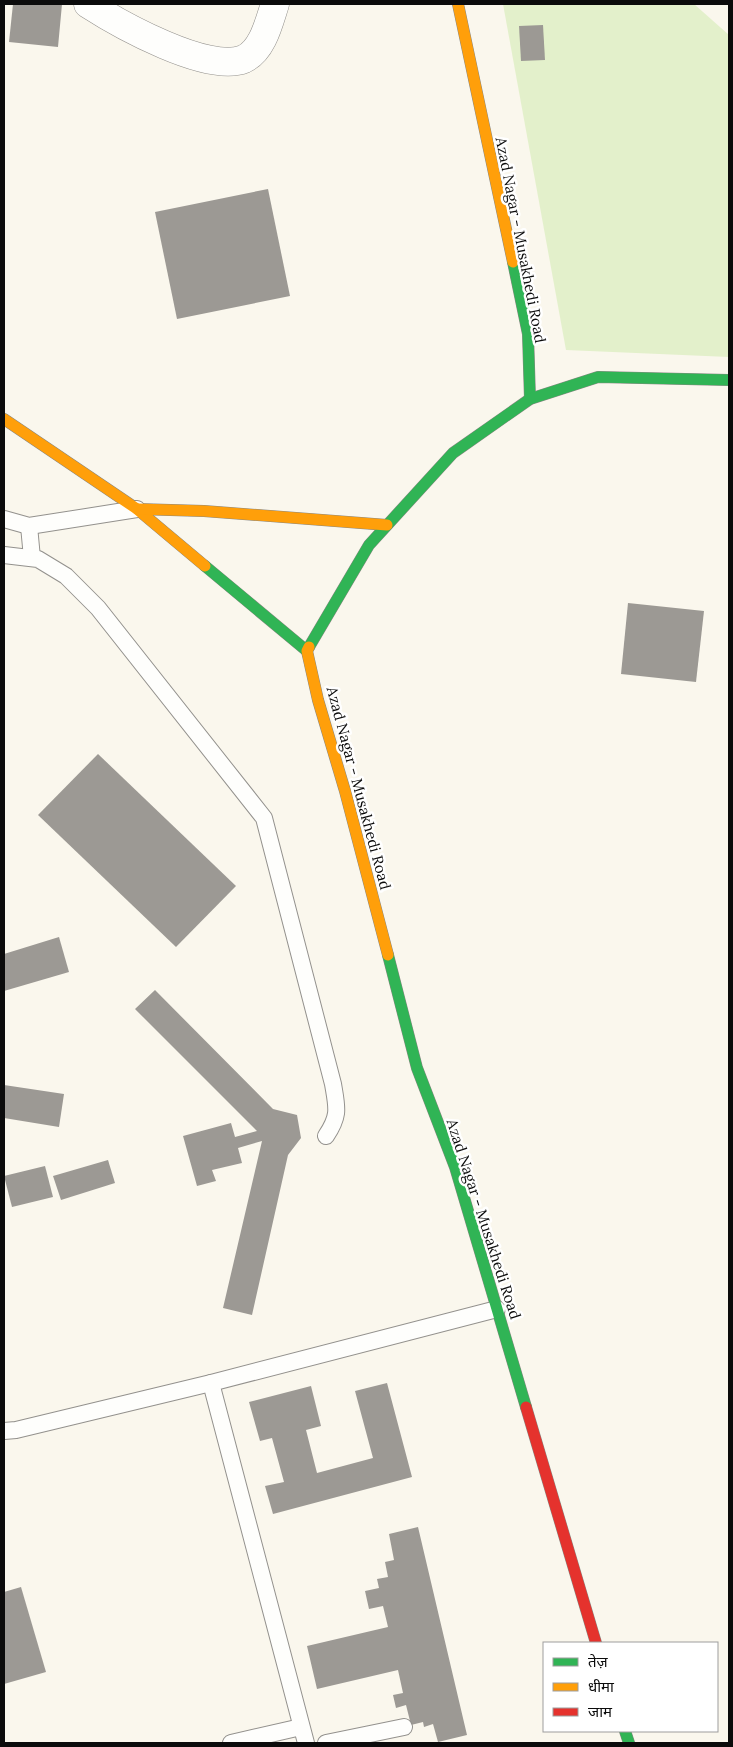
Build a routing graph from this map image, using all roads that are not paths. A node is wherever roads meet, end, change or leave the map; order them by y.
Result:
1 (88, 4) edge
2 (275, 4) edge
3 (458, 4) edge
4 (729, 380) edge
5 (530, 399) junction
6 (4, 419) edge
7 (137, 509) junction
8 (4, 519) edge
9 (387, 525) junction
10 (29, 526) junction
11 (4, 554) edge
12 (32, 558) junction
13 (307, 651) junction
14 (326, 1136) dead end
15 (497, 1309) junction
16 (211, 1383) junction
17 (4, 1431) edge
18 (596, 1642) edge
19 (301, 1727) junction
20 (404, 1727) dead end
21 (231, 1743) edge
22 (306, 1743) edge
23 (326, 1743) edge

1 - 2 street
3 - 5 street, Azad Nagar - Musakhedi Road
4 - 5 street
5 - 9 street
6 - 7 street
7 - 9 street
7 - 10 lane
7 - 13 street
8 - 10 lane
9 - 13 street
10 - 12 lane
11 - 12 lane
12 - 14 lane
13 - 15 street, Azad Nagar - Musakhedi Road
15 - 16 lane
15 - 18 street, Azad Nagar - Musakhedi Road
16 - 17 lane
16 - 19 lane
19 - 21 lane
19 - 22 lane
20 - 23 lane

